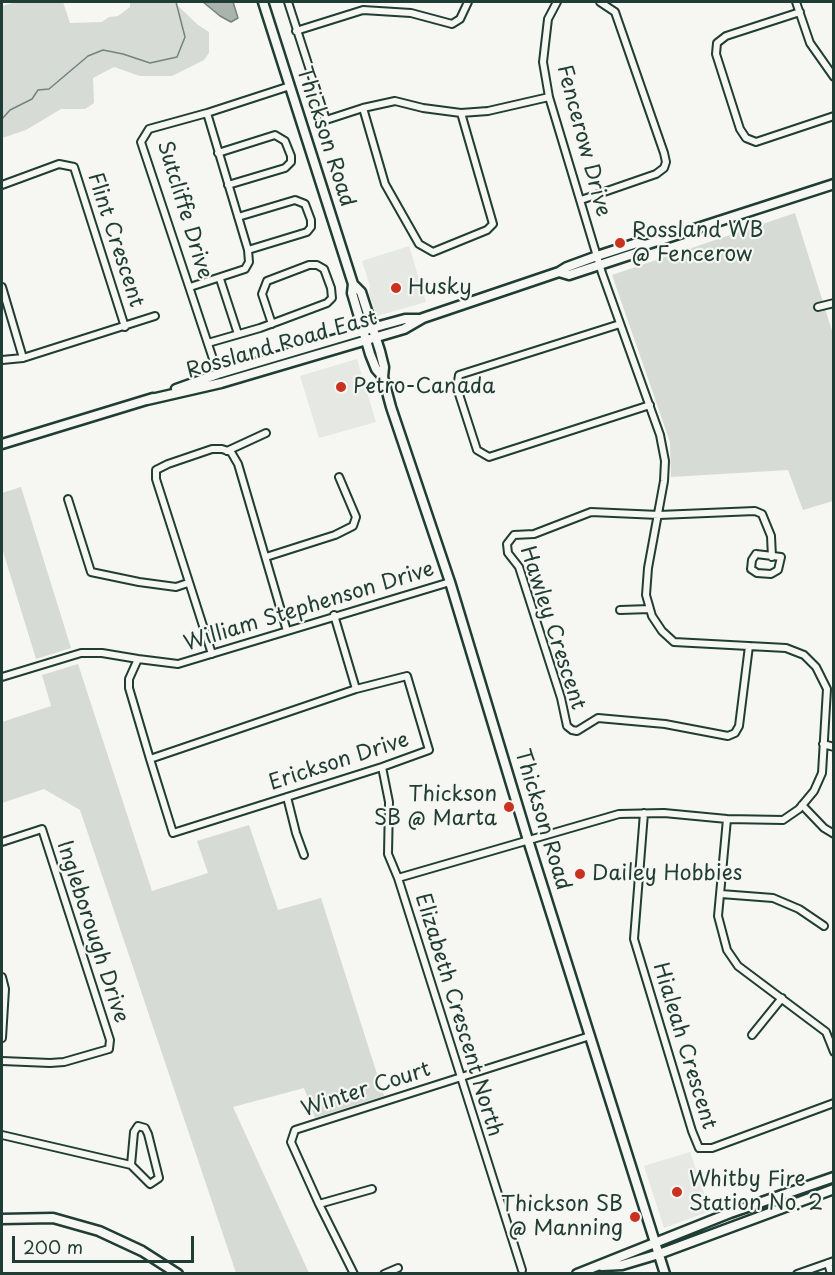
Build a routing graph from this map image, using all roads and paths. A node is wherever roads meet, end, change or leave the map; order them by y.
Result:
1 (263, 2) edge
2 (288, 2) edge
3 (468, 2) edge
4 (557, 2) edge
5 (600, 2) edge
6 (796, 2) edge
7 (800, 12) junction
8 (297, 32) junction
9 (834, 77) edge
10 (290, 86) junction
11 (549, 97) junction
12 (363, 108) junction
13 (207, 113) junction
14 (461, 113) junction
15 (834, 116) edge
16 (218, 153) junction
17 (834, 184) edge
18 (2, 185) edge
19 (228, 185) junction
20 (581, 200) junction
21 (238, 217) junction
22 (248, 250) junction
23 (598, 260) junction
24 (220, 279) junction
25 (353, 284) junction
26 (2, 287) edge
27 (190, 287) junction
28 (834, 303) edge
29 (818, 307) dead end
30 (155, 316) dead end
31 (272, 324) junction
32 (620, 324) junction
33 (125, 327) junction
34 (374, 333) junction
35 (237, 334) junction
36 (364, 336) junction
37 (208, 343) junction
38 (23, 358) junction
39 (2, 360) edge
40 (218, 374) junction
41 (383, 377) junction
42 (147, 400) junction
43 (650, 405) junction
44 (266, 433) dead end
45 (2, 444) edge
46 (227, 451) junction
47 (339, 477) dead end
48 (68, 499) dead end
49 (658, 515) junction
50 (266, 557) junction
51 (772, 557) junction
52 (450, 582) junction
53 (188, 583) junction
54 (650, 609) junction
55 (620, 610) dead end
56 (334, 615) junction
57 (287, 631) junction
58 (748, 645) junction
59 (212, 654) junction
60 (138, 660) junction
61 (2, 677) edge
62 (356, 689) junction
63 (823, 744) junction
64 (834, 747) edge
65 (150, 759) junction
66 (382, 767) junction
67 (287, 796) junction
68 (802, 805) junction
69 (644, 813) junction
70 (727, 819) junction
71 (834, 834) edge
72 (528, 840) junction
73 (2, 842) edge
74 (304, 855) dead end
75 (398, 878) junction
76 (721, 894) junction
77 (824, 926) dead end
78 (2, 977) edge
79 (782, 998) junction
80 (752, 1035) dead end
81 (590, 1036) junction
82 (2, 1038) edge
83 (834, 1052) edge
84 (2, 1060) edge
85 (460, 1077) junction
86 (834, 1103) edge
87 (2, 1135) edge
88 (131, 1165) junction
89 (834, 1177) edge
90 (372, 1189) dead end
91 (834, 1189) edge
92 (319, 1204) junction
93 (2, 1218) edge
94 (656, 1243) junction
95 (659, 1254) junction
96 (831, 1262) edge
97 (596, 1267) junction
98 (398, 1268) dead end
99 (522, 1270) dead end
100 (178, 1274) edge
101 (354, 1274) edge
102 (384, 1274) edge
103 (577, 1274) edge
104 (665, 1274) edge
105 (797, 1274) edge
106 (831, 1274) edge

1 - 10 main road, Thickson Road
2 - 8 street
3 - 8 street
4 - 11 street, Fencerow Drive
5 - 20 street
6 - 7 street
7 - 9 street
7 - 15 street
8 - 12 street
10 - 13 street, Sutcliffe Drive
10 - 25 main road, Thickson Road
11 - 14 street
11 - 20 street, Fencerow Drive
12 - 14 street
12 - 14 street
13 - 16 street
13 - 27 street, Sutcliffe Drive
16 - 19 street
16 - 19 street
17 - 23 main road, Rossland Road East
18 - 33 street, Flint Crescent
19 - 21 street
20 - 23 street, Fencerow Drive
21 - 22 street
21 - 22 street
22 - 24 street
23 - 32 street, Fencerow Drive
23 - 34 main road, Rossland Road East
24 - 27 street
24 - 35 street
25 - 34 main road, Thickson Road
25 - 36 main road, Thickson Road
26 - 38 street
27 - 37 street, Sutcliffe Drive
28 - 29 street
30 - 33 street
31 - 31 street
31 - 35 street
32 - 43 street, Fencerow Drive
32 - 43 street
33 - 38 street
34 - 36 main road, Rossland Road East
34 - 41 main road, Thickson Road
35 - 37 street
36 - 40 main road, Rossland Road East
36 - 41 main road, Thickson Road
36 - 42 main road, Rossland Road East
37 - 40 street, Sutcliffe Drive
38 - 39 street
40 - 42 main road, Rossland Road East
41 - 52 main road, Thickson Road
42 - 45 main road, Rossland Road East
43 - 49 street, Fencerow Drive
44 - 46 street
46 - 50 street
46 - 53 street
47 - 50 street
48 - 53 street
49 - 51 street
49 - 54 street, Fencerow Drive
49 - 58 street, Hawley Crescent
50 - 57 street
51 - 51 street
52 - 56 street, William Stephenson Drive
52 - 72 main road, Thickson Road
53 - 59 street
54 - 55 street
54 - 58 street
56 - 57 street, William Stephenson Drive
56 - 62 street
57 - 59 street, William Stephenson Drive
58 - 63 street
59 - 60 street, William Stephenson Drive
60 - 61 street, William Stephenson Drive
60 - 65 street, Erickson Drive
62 - 65 street, Erickson Drive
62 - 66 street, Erickson Drive
63 - 64 street
63 - 68 street
65 - 67 street, Erickson Drive
66 - 67 street, Erickson Drive
66 - 75 street, Elizabeth Crescent North
67 - 74 street
68 - 70 street
68 - 71 street
69 - 70 street
69 - 72 street
69 - 86 street, Hialeah Crescent
70 - 76 street
72 - 75 street
72 - 81 main road, Thickson Road
73 - 84 street, Ingleborough Drive
75 - 85 street, Elizabeth Crescent North
76 - 77 street
76 - 79 street
78 - 82 street
79 - 80 street
79 - 83 street
81 - 85 street
81 - 94 main road, Thickson Road
85 - 92 street, Winter Court
85 - 99 street, Elizabeth Crescent North
87 - 88 street
88 - 88 street
89 - 94 main road
90 - 92 street
91 - 95 main road
92 - 101 street, Winter Court
93 - 100 main road
94 - 95 main road, Thickson Road
94 - 97 main road
95 - 97 main road
95 - 104 main road, Thickson Road
96 - 105 street
96 - 106 street
97 - 103 main road
98 - 102 street

